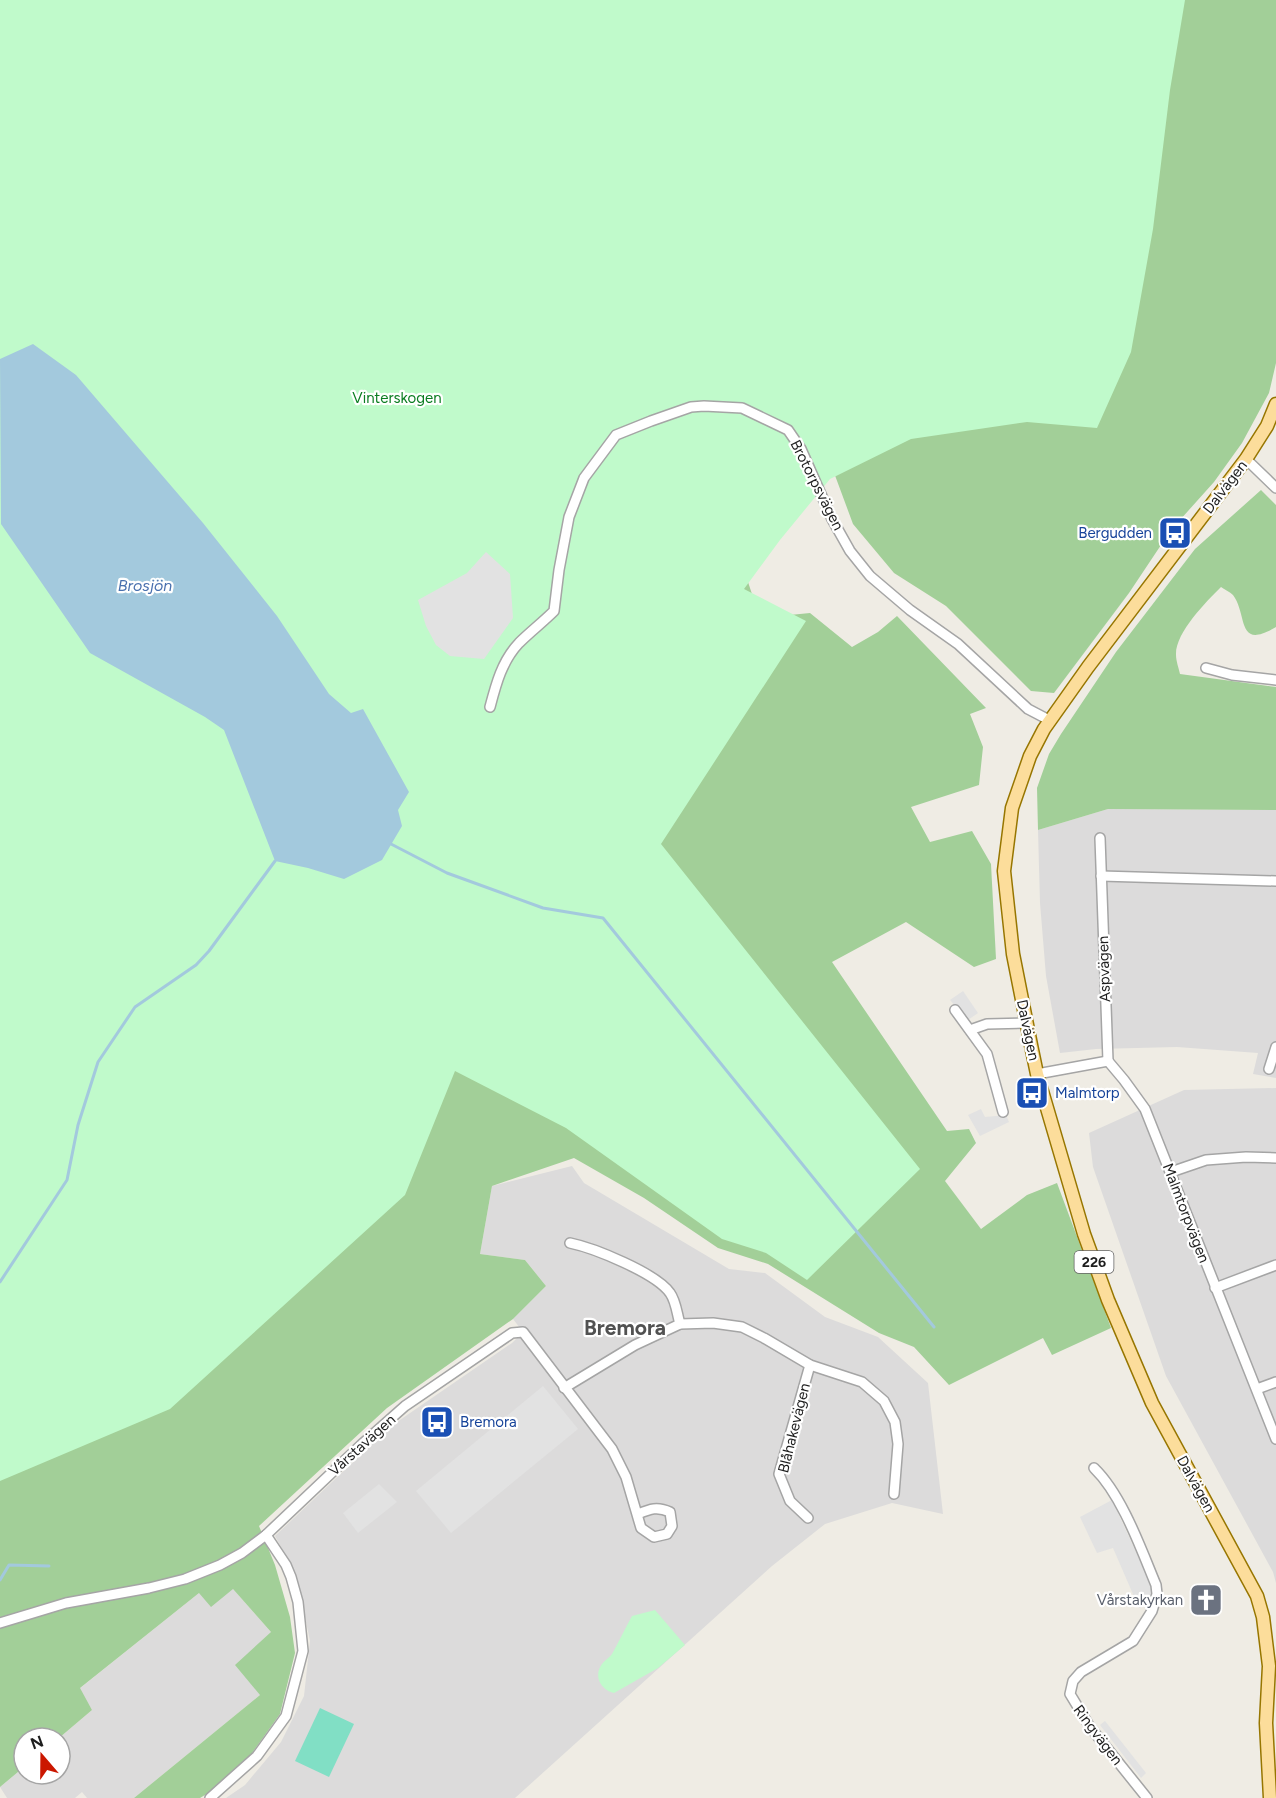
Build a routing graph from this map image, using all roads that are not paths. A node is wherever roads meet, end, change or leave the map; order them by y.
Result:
1 (1276, 404) edge
2 (1246, 459) junction
3 (1276, 488) edge
4 (1206, 668) dead end
5 (1276, 680) edge
6 (490, 707) dead end
7 (1051, 721) junction
8 (1100, 838) dead end
9 (1101, 876) junction
10 (1276, 881) edge
11 (955, 1010) dead end
12 (1026, 1023) junction
13 (970, 1030) junction
14 (1276, 1047) edge
15 (1108, 1061) junction
16 (1269, 1069) dead end
17 (1037, 1074) junction
18 (1003, 1112) dead end
19 (1276, 1158) edge
20 (1171, 1172) junction
21 (570, 1243) dead end
22 (1276, 1265) edge
23 (1215, 1288) junction
24 (680, 1324) junction
25 (810, 1365) junction
26 (1276, 1382) edge
27 (564, 1388) junction
28 (1257, 1389) junction
29 (1276, 1439) edge
30 (1094, 1468) dead end
31 (894, 1494) dead end
32 (638, 1514) dead end
33 (808, 1518) dead end
34 (266, 1535) junction
35 (0, 1623) edge
36 (1271, 1724) edge
37 (210, 1798) edge
38 (1147, 1798) edge
39 (1270, 1798) edge

1 - 2 main road, Dalvägen / 226
2 - 3 street
2 - 7 main road, Dalvägen / 226
4 - 5 street
6 - 7 street, Brotorpsvägen
7 - 12 main road, Dalvägen / 226
8 - 9 street, Aspvägen
9 - 10 street
9 - 15 street, Aspvägen
11 - 13 street
12 - 13 street
12 - 17 main road, Dalvägen / 226
13 - 18 street
14 - 16 street
15 - 17 street
15 - 20 street, Malmtorpvägen
17 - 36 main road, Dalvägen / 226
19 - 20 street
20 - 23 street, Malmtorpvägen
21 - 24 street
22 - 23 street
23 - 28 street, Malmtorpvägen
24 - 25 street
24 - 27 street
25 - 31 street
25 - 33 street, Blåhakevägen
26 - 28 street
27 - 32 street, Vårstavägen
27 - 34 street, Vårstavägen
28 - 29 street, Malmtorpvägen
30 - 38 street, Ringvägen
34 - 35 street, Vårstavägen
34 - 37 street
36 - 39 main road, Dalvägen / 226

